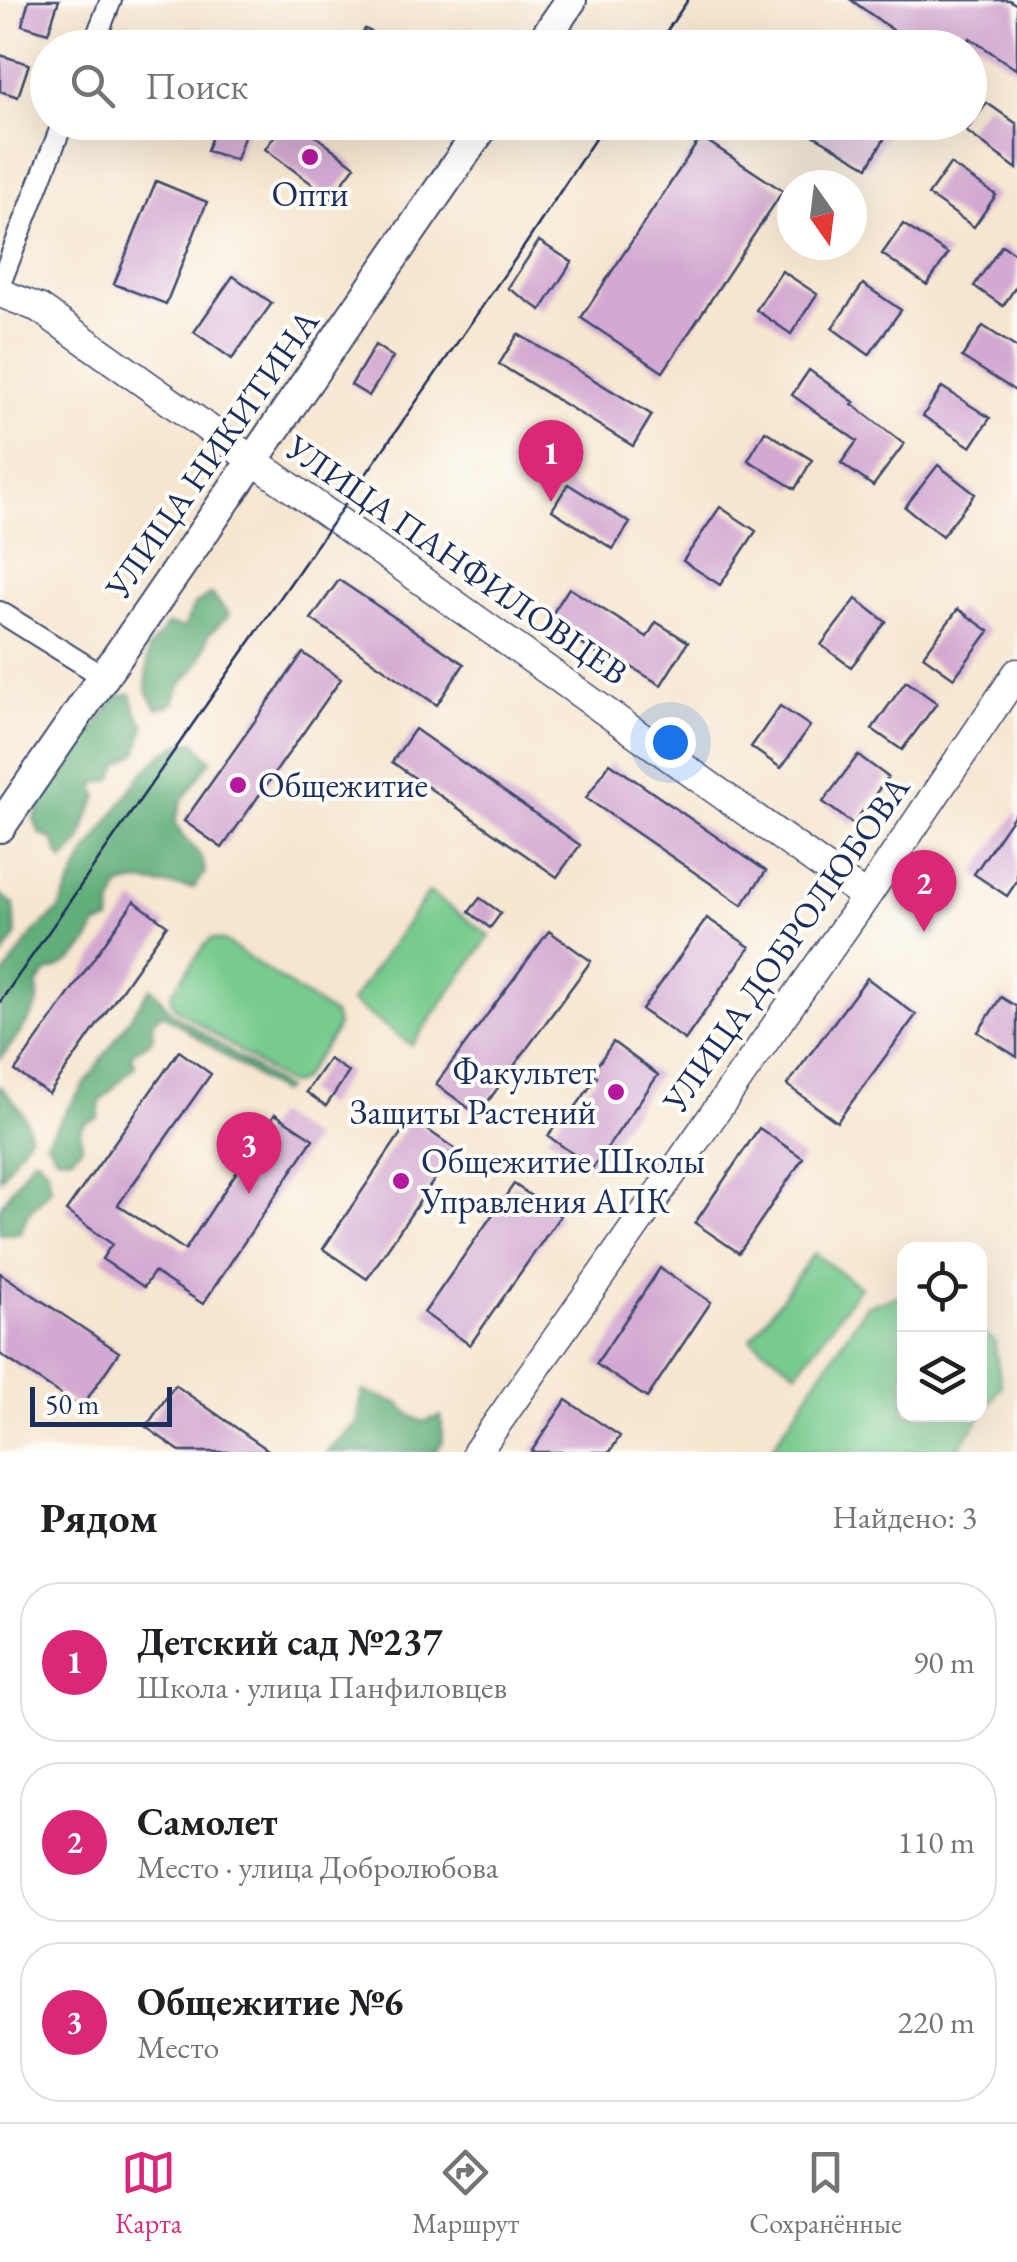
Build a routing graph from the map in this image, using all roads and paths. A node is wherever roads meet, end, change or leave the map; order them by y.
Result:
1 (111, 0) edge
2 (571, 0) edge
3 (99, 30) edge
4 (550, 30) edge
5 (56, 140) edge
6 (474, 140) edge
7 (0, 284) edge
8 (0, 292) edge
9 (253, 461) junction
10 (0, 612) edge
11 (1017, 673) edge
12 (104, 677) junction
13 (0, 827) edge
14 (866, 897) junction
15 (476, 1452) edge

1 - 3 street
2 - 4 main road
5 - 7 street
6 - 9 main road, УЛИЦА НИКИТИНА
8 - 9 street, УЛИЦА ПАНФИЛОВЦЕВ
9 - 12 main road, УЛИЦА НИКИТИНА
9 - 14 street, УЛИЦА ПАНФИЛОВЦЕВ
10 - 12 street
11 - 14 street, УЛИЦА ДОБРОЛЮБОВА
12 - 13 main road, УЛИЦА НИКИТИНА
14 - 15 street, УЛИЦА ДОБРОЛЮБОВА

